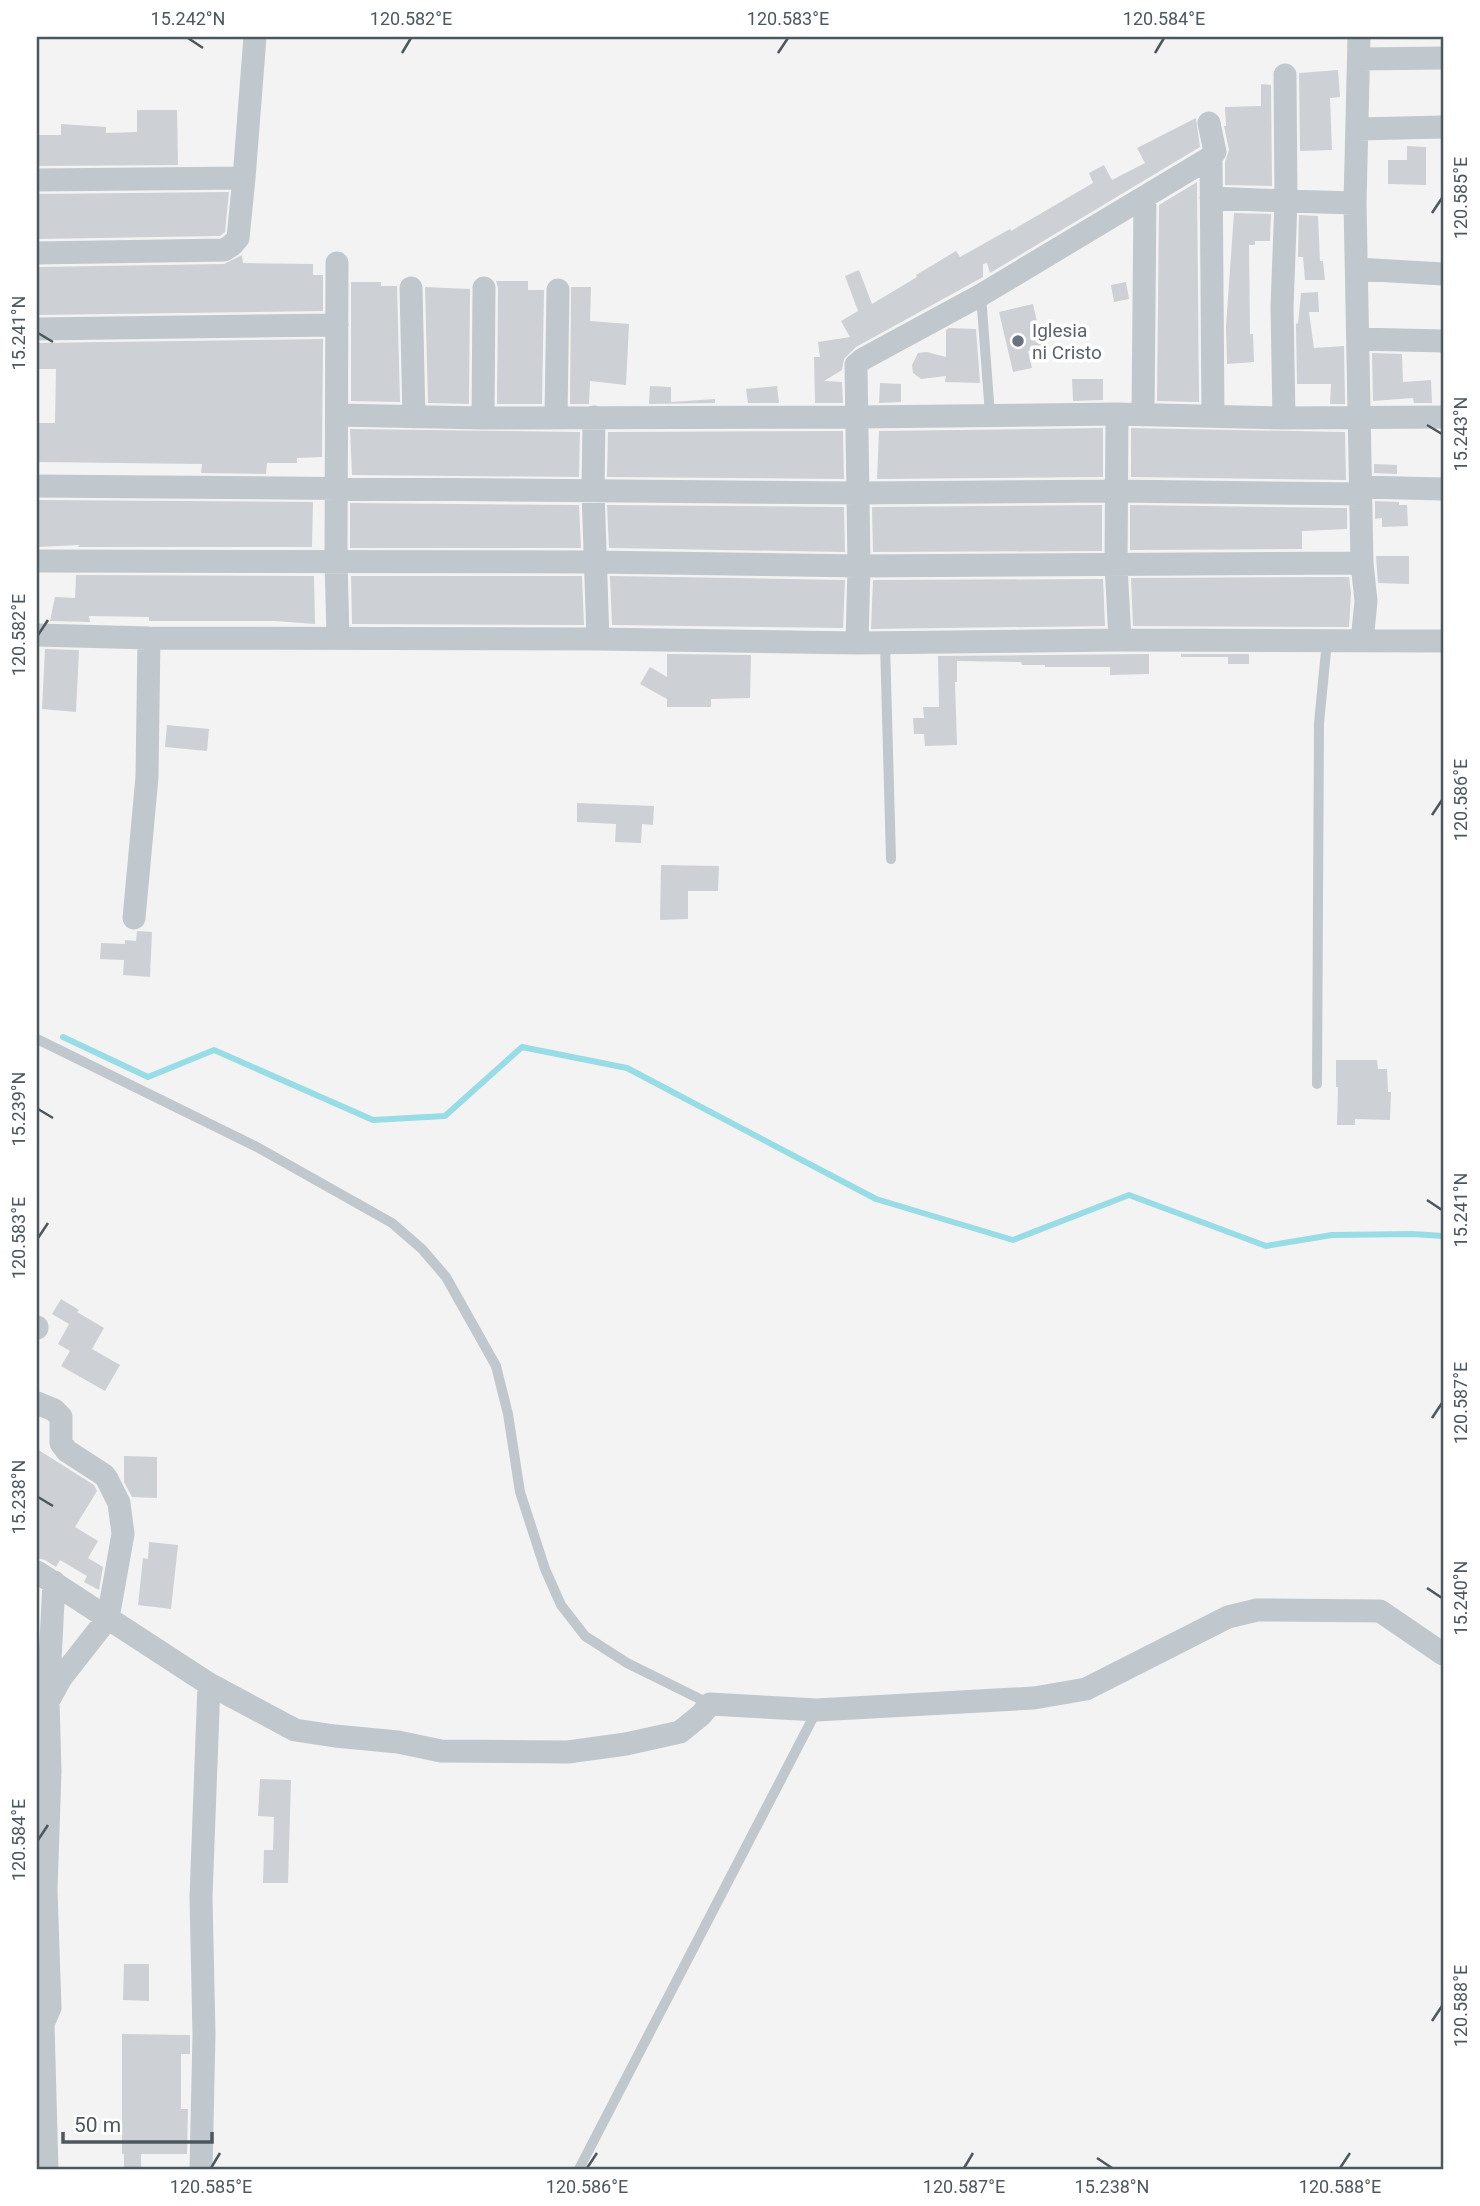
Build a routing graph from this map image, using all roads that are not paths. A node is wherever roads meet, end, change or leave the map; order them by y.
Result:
1 (255, 37) edge
2 (1359, 48) edge
3 (1443, 58) edge
4 (1285, 75) dead end
5 (1209, 123) dead end
6 (1443, 127) edge
7 (1358, 129) junction
8 (1211, 157) junction
9 (244, 178) junction
10 (37, 180) edge
11 (1145, 198) junction
12 (1211, 198) junction
13 (1286, 201) junction
14 (1355, 203) junction
15 (37, 253) edge
16 (337, 263) dead end
17 (1357, 270) junction
18 (1443, 274) edge
19 (411, 288) dead end
20 (484, 288) dead end
21 (558, 290) dead end
22 (981, 295) junction
23 (337, 325) junction
24 (37, 329) edge
25 (1358, 339) junction
26 (1443, 341) edge
27 (1117, 414) junction
28 (337, 415) junction
29 (990, 415) junction
30 (1143, 415) junction
31 (556, 416) junction
32 (1213, 416) junction
33 (414, 417) junction
34 (594, 417) junction
35 (857, 417) junction
36 (1443, 417) edge
37 (483, 418) junction
38 (1284, 418) junction
39 (1359, 418) junction
40 (37, 486) edge
41 (337, 489) junction
42 (1443, 489) edge
43 (593, 491) junction
44 (1360, 491) junction
45 (1116, 492) junction
46 (858, 493) junction
47 (37, 561) edge
48 (336, 561) junction
49 (595, 562) junction
50 (1362, 563) junction
51 (859, 565) junction
52 (1116, 565) junction
53 (37, 635) edge
54 (149, 638) junction
55 (338, 638) junction
56 (598, 639) junction
57 (1120, 640) junction
58 (1327, 641) junction
59 (1362, 641) junction
60 (1443, 641) edge
61 (857, 643) junction
62 (885, 643) junction
63 (891, 859) dead end
64 (134, 918) dead end
65 (37, 1039) edge
66 (1317, 1084) dead end
67 (37, 1403) edge
68 (45, 1577) edge
69 (108, 1618) junction
70 (1443, 1654) edge
71 (209, 1684) junction
72 (48, 1700) junction
73 (710, 1704) junction
74 (817, 1710) junction
75 (40, 2029) edge
76 (47, 2169) edge
77 (201, 2169) edge
78 (579, 2169) edge

1 - 9 street
2 - 3 street
2 - 7 street
4 - 13 street
5 - 8 street
6 - 7 street
7 - 14 street
8 - 11 street
8 - 12 street
9 - 10 street
9 - 15 street
11 - 22 street
11 - 30 street
12 - 13 street
12 - 32 street
13 - 14 street
13 - 38 street
14 - 17 street
16 - 23 street
17 - 18 street
17 - 25 street
19 - 33 street
20 - 37 street
21 - 31 street
22 - 29 lane
22 - 35 street
23 - 24 street
23 - 28 street
25 - 26 street
25 - 39 street
27 - 29 street
27 - 30 street
27 - 45 street
28 - 33 street
28 - 41 street
29 - 35 street
30 - 32 street
31 - 34 street
31 - 37 street
32 - 38 street
33 - 37 street
34 - 35 street
34 - 43 street
35 - 46 street
36 - 39 street
38 - 39 street
39 - 44 street
40 - 41 street
41 - 43 street
41 - 48 street
42 - 44 street
43 - 46 street
43 - 49 street
44 - 45 street
44 - 50 street
45 - 46 street
45 - 52 street
46 - 51 street
47 - 48 street
48 - 49 street
48 - 55 street
49 - 51 street
49 - 56 street
50 - 52 street
50 - 59 street
51 - 52 street
51 - 61 street
52 - 57 street
53 - 54 street
54 - 55 street
54 - 64 street
55 - 56 street
56 - 61 street
57 - 58 street
57 - 62 street
58 - 59 street
58 - 66 lane
59 - 60 street
61 - 62 street
62 - 63 lane
65 - 73 lane
67 - 69 street
68 - 69 street
68 - 72 street
69 - 71 street
69 - 72 street
70 - 74 street
71 - 73 street
71 - 77 street
72 - 75 street
73 - 74 street
74 - 78 lane
75 - 76 street

